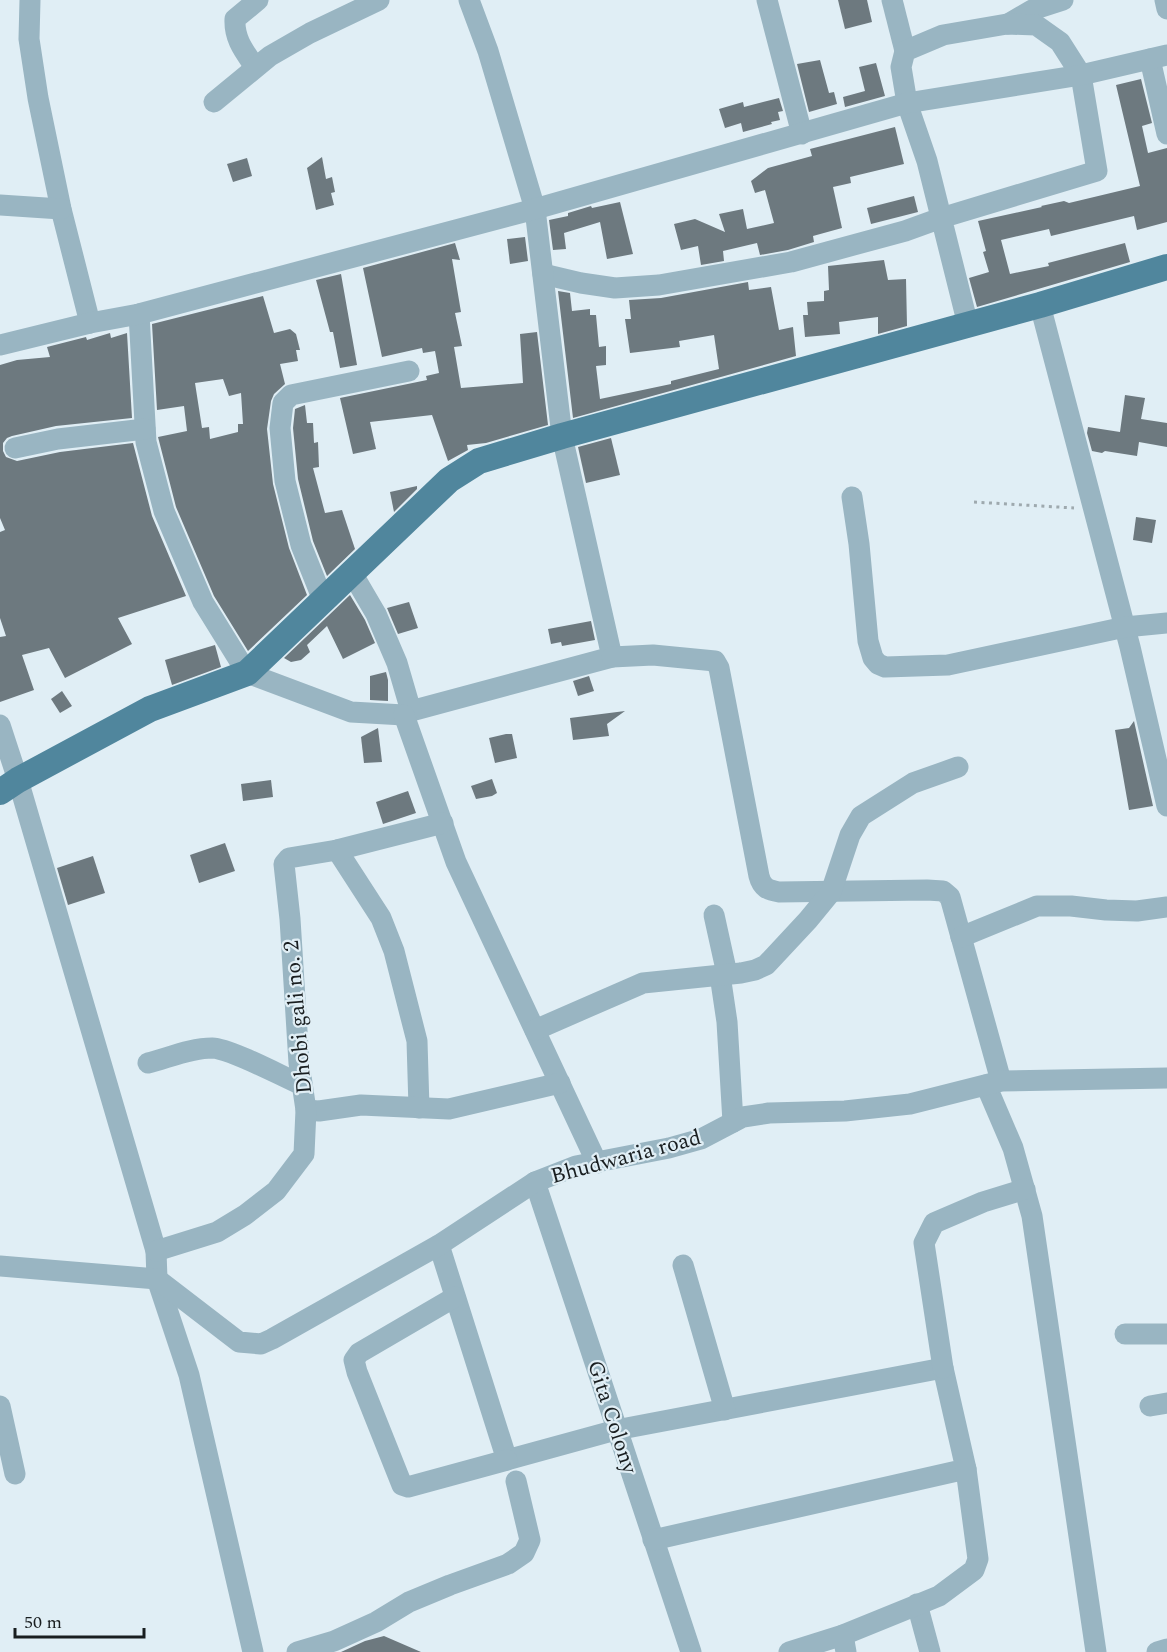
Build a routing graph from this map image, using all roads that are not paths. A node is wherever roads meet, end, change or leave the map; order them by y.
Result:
1 (30, 0) edge
2 (258, 0) edge
3 (379, 0) edge
4 (470, 0) edge
5 (767, 0) edge
6 (892, 0) edge
7 (1063, 0) edge
8 (1165, 0) edge
9 (1167, 9) edge
10 (1007, 24) junction
11 (904, 51) junction
12 (1159, 57) edge
13 (255, 67) junction
14 (1081, 75) junction
15 (214, 102) dead end
16 (907, 103) junction
17 (802, 134) junction
18 (1167, 134) edge
19 (0, 205) edge
20 (62, 209) junction
21 (535, 209) junction
22 (941, 218) junction
23 (1166, 270) edge
24 (543, 274) junction
25 (1040, 305) junction
26 (139, 314) junction
27 (90, 323) junction
28 (968, 325) junction
29 (0, 345) edge
30 (409, 370) dead end
31 (145, 429) junction
32 (562, 436) junction
33 (15, 448) dead end
34 (852, 497) dead end
35 (352, 573) junction
36 (323, 600) junction
37 (1167, 623) edge
38 (1125, 627) junction
39 (612, 657) junction
40 (247, 673) junction
41 (407, 713) junction
42 (0, 725) edge
43 (958, 767) dead end
44 (9, 786) edge
45 (1167, 806) edge
46 (443, 823) junction
47 (337, 850) junction
48 (831, 892) junction
49 (1167, 907) edge
50 (714, 915) dead end
51 (961, 937) junction
52 (723, 974) junction
53 (535, 1030) junction
54 (148, 1063) dead end
55 (1167, 1078) edge
56 (560, 1083) junction
57 (994, 1083) junction
58 (303, 1085) junction
59 (419, 1108) junction
60 (306, 1110) junction
61 (733, 1122) junction
62 (597, 1163) junction
63 (535, 1182) junction
64 (1025, 1189) junction
65 (439, 1245) junction
66 (156, 1251) junction
67 (683, 1265) dead end
68 (0, 1266) edge
69 (158, 1279) junction
70 (455, 1298) junction
71 (1125, 1334) dead end
72 (1167, 1334) edge
73 (943, 1368) junction
74 (0, 1406) edge
75 (725, 1410) junction
76 (616, 1430) junction
77 (507, 1460) junction
78 (966, 1469) junction
79 (15, 1474) dead end
80 (516, 1481) dead end
81 (653, 1540) junction
82 (917, 1604) junction
83 (844, 1643) edge
84 (1167, 1649) edge
85 (253, 1652) edge
86 (297, 1652) edge
87 (691, 1652) edge
88 (789, 1652) edge
89 (930, 1652) edge
90 (1096, 1652) edge
91 (1157, 1652) edge

1 - 20 street
2 - 13 street
3 - 13 street
4 - 21 street
5 - 17 street
6 - 11 street
7 - 10 street
8 - 9 street
10 - 11 street
10 - 14 street
11 - 16 street
12 - 14 street
12 - 18 street
13 - 15 street
14 - 16 street
14 - 22 street
16 - 17 street
16 - 22 street
17 - 21 street
19 - 20 street
20 - 27 street
21 - 24 street
21 - 26 street
22 - 24 street
22 - 28 street
23 - 25 main road
24 - 32 street
25 - 28 main road
25 - 38 street
26 - 27 street
26 - 31 street
27 - 29 street
28 - 32 main road
30 - 36 street
31 - 33 street
31 - 40 street
32 - 35 main road
32 - 39 street
34 - 38 street
35 - 36 main road
35 - 41 street
36 - 40 main road
37 - 38 street
38 - 45 street
39 - 41 street
39 - 48 street
40 - 41 street
40 - 44 main road
41 - 46 street
42 - 44 street
43 - 48 street
44 - 66 street
46 - 47 street, Dhobi gali no. 2
46 - 53 street
47 - 58 street, Dhobi gali no. 2
47 - 59 street
48 - 51 street
48 - 52 street
49 - 51 street
50 - 52 street
51 - 57 street
52 - 53 street
52 - 61 street
53 - 56 street
54 - 58 street
55 - 57 street, Bhudwaria road
56 - 59 street
56 - 62 street
57 - 61 street, Bhudwaria road
57 - 64 street
58 - 60 street, Dhobi gali no. 2
59 - 60 street
60 - 66 street, Dhobi gali no. 2
61 - 62 street, Bhudwaria road
62 - 63 street, Bhudwaria road
63 - 65 street, Bhudwaria road
63 - 76 street, Gita Colony
64 - 73 street
64 - 90 street
65 - 69 street, Bhudwaria road
65 - 70 street
66 - 69 street
67 - 75 street
68 - 69 street
69 - 85 street
70 - 77 street
70 - 77 street
71 - 72 street
73 - 75 street
73 - 78 street
74 - 79 street
75 - 76 street
76 - 77 street
76 - 81 street, Gita Colony
78 - 81 street
78 - 82 street
80 - 86 street
81 - 87 street, Gita Colony
82 - 83 street
82 - 89 street
83 - 88 street
84 - 91 street

